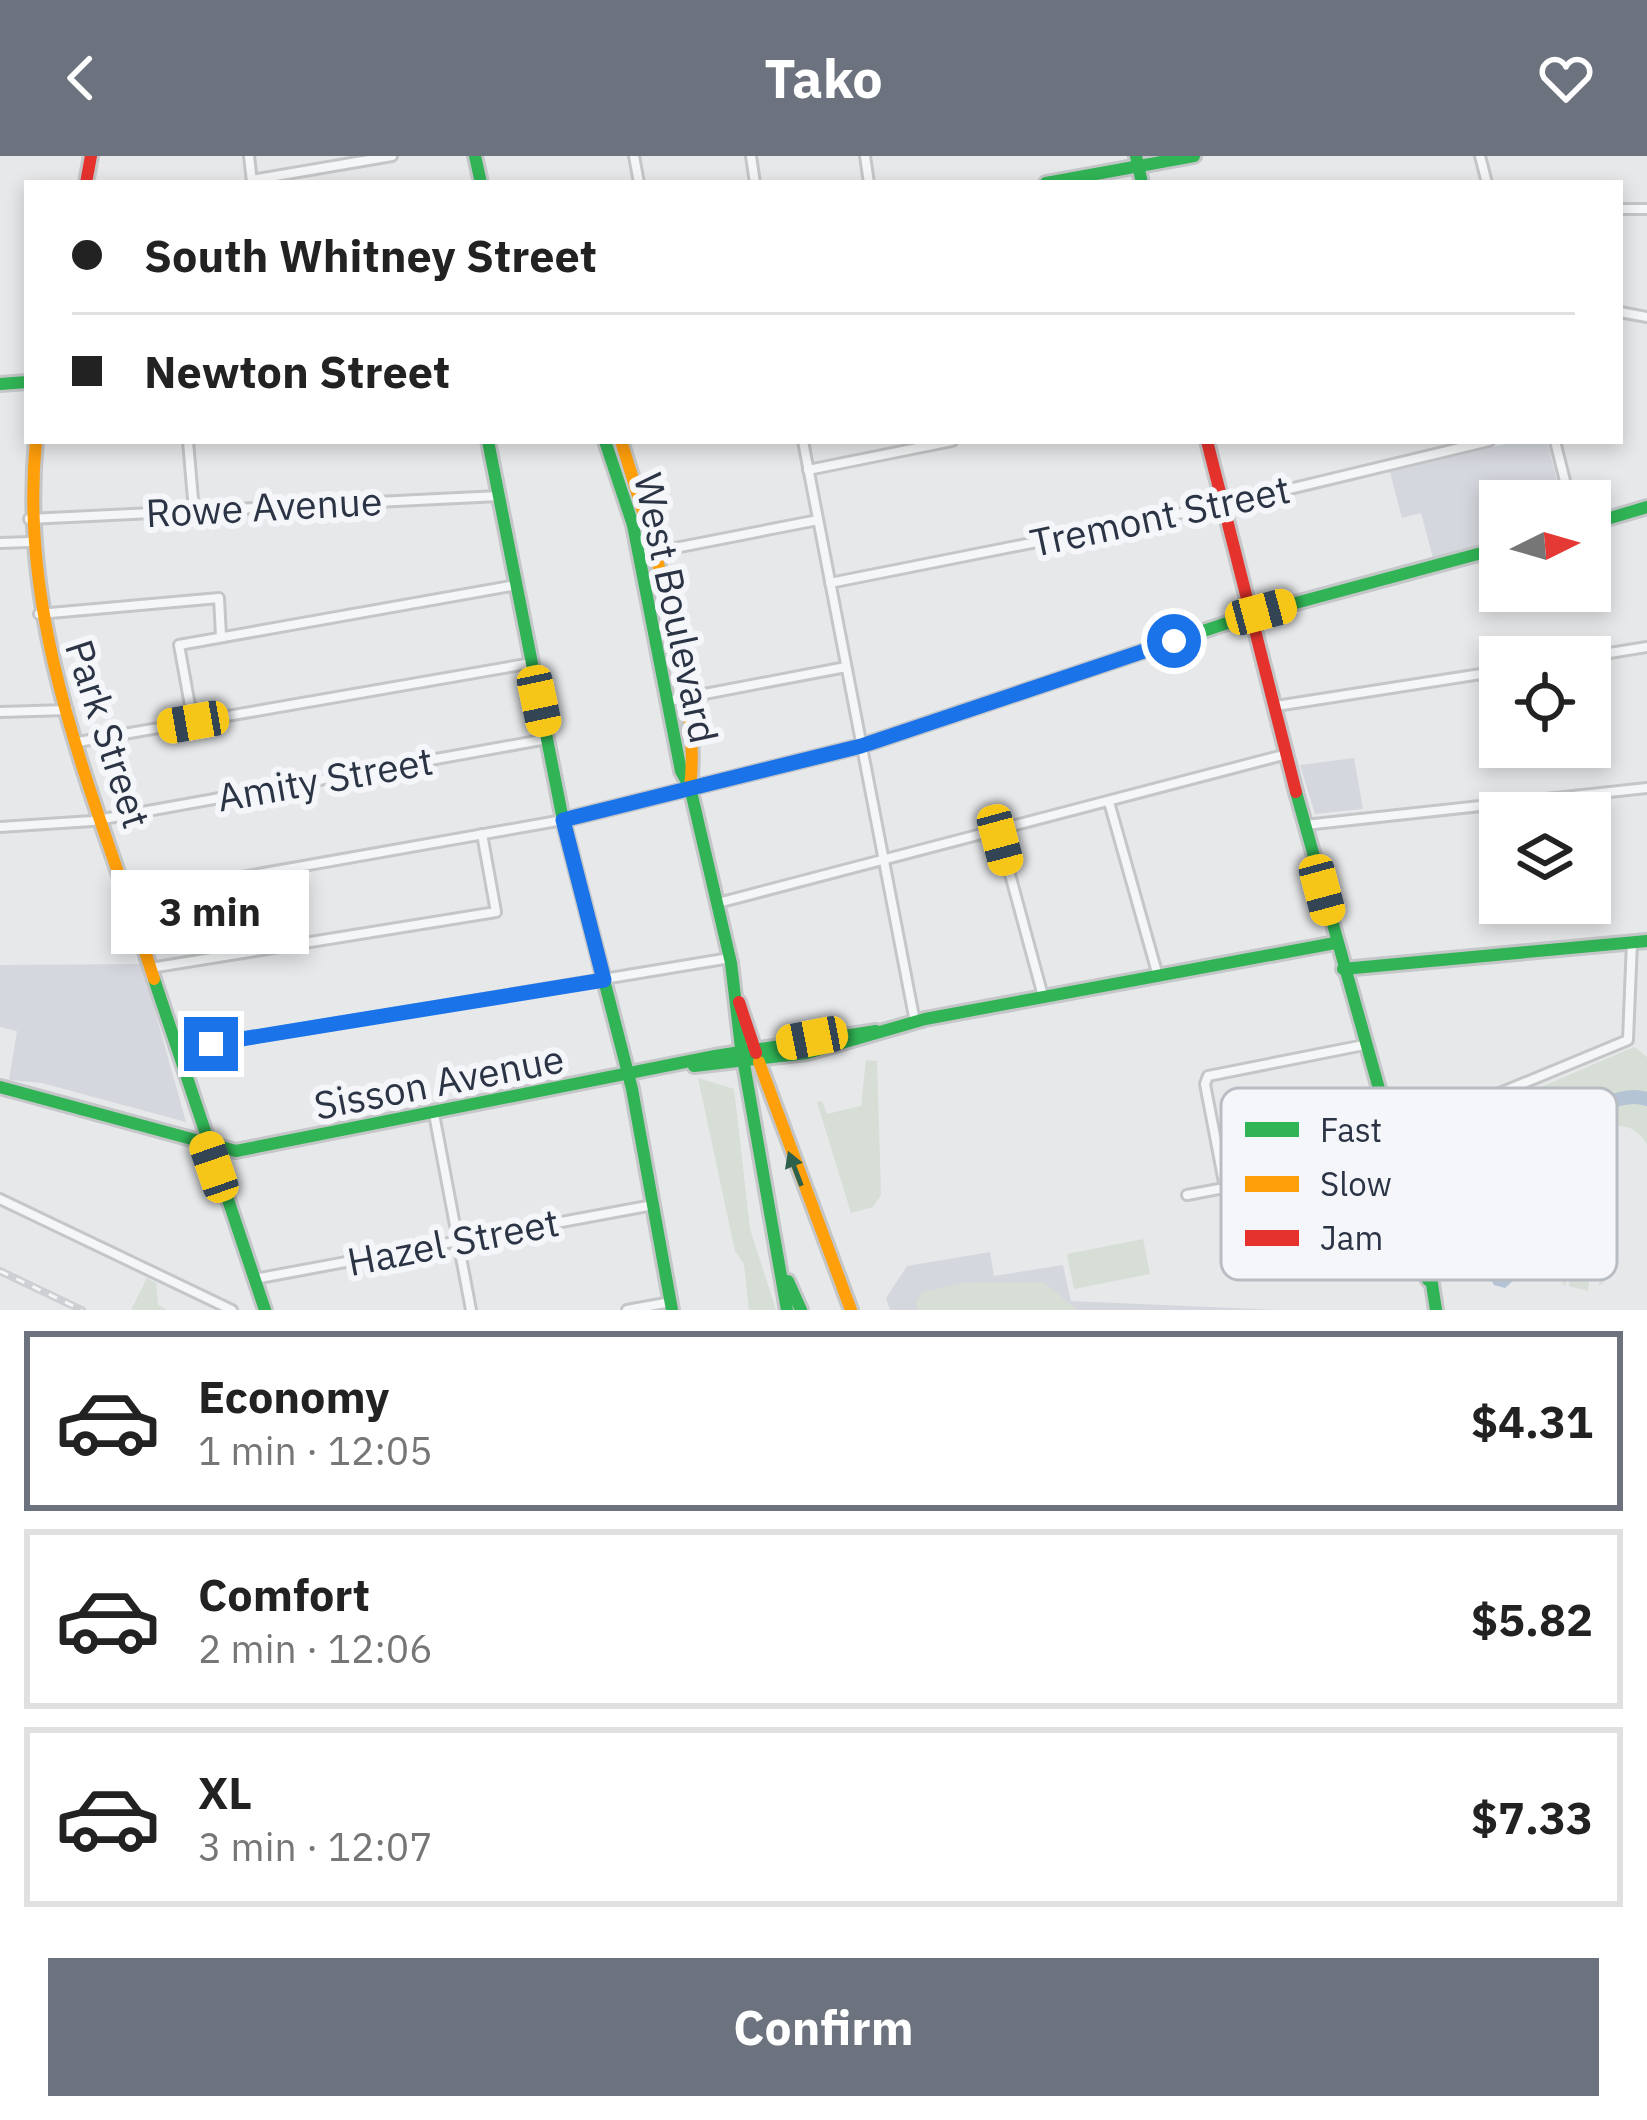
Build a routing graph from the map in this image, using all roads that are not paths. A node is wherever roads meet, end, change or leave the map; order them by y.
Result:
1 (392, 156) edge
2 (1194, 156) edge
3 (1137, 160) edge
4 (263, 180) edge
5 (1058, 180) edge
6 (36, 444) edge
7 (188, 444) edge
8 (489, 444) edge
9 (607, 444) edge
10 (621, 444) edge
11 (803, 444) edge
12 (937, 444) edge
13 (1208, 444) edge
14 (1477, 444) edge
15 (1556, 444) edge
16 (808, 470) junction
17 (625, 475) junction
18 (1565, 480) edge
19 (499, 496) junction
20 (1223, 505) junction
21 (1647, 507) edge
22 (194, 511) junction
23 (1611, 518) edge
24 (29, 519) junction
25 (818, 520) junction
26 (30, 542) junction
27 (0, 543) edge
28 (646, 554) junction
29 (1479, 554) edge
30 (830, 584) junction
31 (516, 585) junction
32 (39, 614) junction
33 (1251, 614) junction
34 (221, 637) junction
35 (1647, 647) edge
36 (1611, 653) edge
37 (532, 663) junction
38 (846, 667) junction
39 (1479, 674) edge
40 (675, 700) junction
41 (1276, 706) junction
42 (68, 710) junction
43 (0, 712) edge
44 (193, 722) junction
45 (547, 739) junction
46 (78, 742) junction
47 (861, 746) junction
48 (1287, 754) junction
49 (690, 787) junction
50 (1647, 788) edge
51 (1109, 802) junction
52 (103, 818) junction
53 (563, 820) junction
54 (1304, 825) junction
55 (0, 830) edge
56 (998, 830) junction
57 (482, 834) junction
58 (882, 861) junction
59 (128, 897) junction
60 (718, 903) junction
61 (1647, 941) edge
62 (1632, 942) junction
63 (1335, 943) junction
64 (730, 958) junction
65 (150, 968) junction
66 (1342, 969) junction
67 (1158, 976) junction
68 (604, 980) junction
69 (1043, 997) junction
70 (915, 1022) junction
71 (1364, 1045) junction
72 (176, 1050) junction
73 (750, 1057) junction
74 (629, 1076) junction
75 (0, 1087) edge
76 (1375, 1088) edge
77 (1512, 1088) edge
78 (434, 1114) junction
79 (206, 1144) junction
80 (1221, 1168) edge
81 (1221, 1189) edge
82 (1186, 1195) dead end
83 (0, 1199) edge
84 (653, 1205) junction
85 (458, 1241) junction
86 (777, 1247) junction
87 (838, 1272) junction
88 (254, 1280) junction
89 (1428, 1280) edge
90 (672, 1306) edge
91 (232, 1310) edge
92 (266, 1310) edge
93 (471, 1310) edge
94 (627, 1310) edge
95 (787, 1310) edge
96 (801, 1310) edge
97 (851, 1310) edge
98 (861, 1310) edge
99 (1436, 1310) edge

1 - 4 street
2 - 3 main road
3 - 5 main road
6 - 24 main road, Park Street
7 - 22 street
8 - 19 main road
9 - 17 main road, West Boulevard
10 - 17 main road, West Boulevard
11 - 16 street
12 - 16 street
13 - 20 main road
14 - 20 street, Tremont Street
15 - 18 street
16 - 25 street
17 - 28 main road, West Boulevard
19 - 22 street, Rowe Avenue
19 - 31 main road
20 - 30 street, Tremont Street
20 - 33 main road
21 - 23 main road
22 - 24 street, Rowe Avenue
24 - 26 main road, Park Street
25 - 28 street
25 - 30 street
26 - 27 street
26 - 32 main road, Park Street
28 - 40 main road, West Boulevard
29 - 33 main road
30 - 38 street
31 - 34 street
31 - 37 main road
32 - 34 street
32 - 42 main road, Park Street
33 - 41 main road
33 - 47 main road
34 - 44 street
35 - 36 street
37 - 44 street
37 - 45 main road
38 - 40 street
38 - 47 street
39 - 41 street
40 - 49 main road, West Boulevard
41 - 48 main road
42 - 43 street
42 - 46 main road, Park Street
44 - 46 street
45 - 52 street, Amity Street
45 - 53 main road
46 - 52 main road, Park Street
47 - 49 main road
47 - 58 street
48 - 51 street
48 - 54 main road
49 - 53 main road
49 - 60 main road, West Boulevard
50 - 54 street
51 - 56 street
51 - 67 street
52 - 55 street, Amity Street
52 - 59 main road, Park Street
53 - 57 street
53 - 68 main road
54 - 63 main road
56 - 58 street
56 - 69 street
57 - 59 street
57 - 65 street
58 - 60 street
58 - 70 street
59 - 65 main road, Park Street
60 - 64 main road, West Boulevard
61 - 62 main road
62 - 66 main road
62 - 77 street
63 - 66 main road
63 - 67 main road, Sisson Avenue
64 - 68 street
64 - 73 main road, West Boulevard
65 - 72 main road, Park Street
66 - 71 main road
67 - 69 main road, Sisson Avenue
68 - 72 street
68 - 74 main road
69 - 70 main road, Sisson Avenue
70 - 73 main road, Sisson Avenue
71 - 76 main road
71 - 80 street
72 - 79 main road, Park Street
73 - 74 main road, Sisson Avenue
73 - 86 main road
87 -> 73 main road
74 - 78 main road, Sisson Avenue
74 - 84 main road
75 - 79 main road, Sisson Avenue
78 - 79 main road, Sisson Avenue
78 - 85 street
79 - 88 main road, Park Street
81 - 82 street
83 - 91 street
84 - 85 street, Hazel Street
84 - 90 main road
85 - 88 street, Hazel Street
85 - 93 street
86 - 95 main road
86 - 96 main road
87 - 97 main road
87 - 98 main road
88 - 92 main road, Park Street
89 - 99 main road
90 - 94 street

